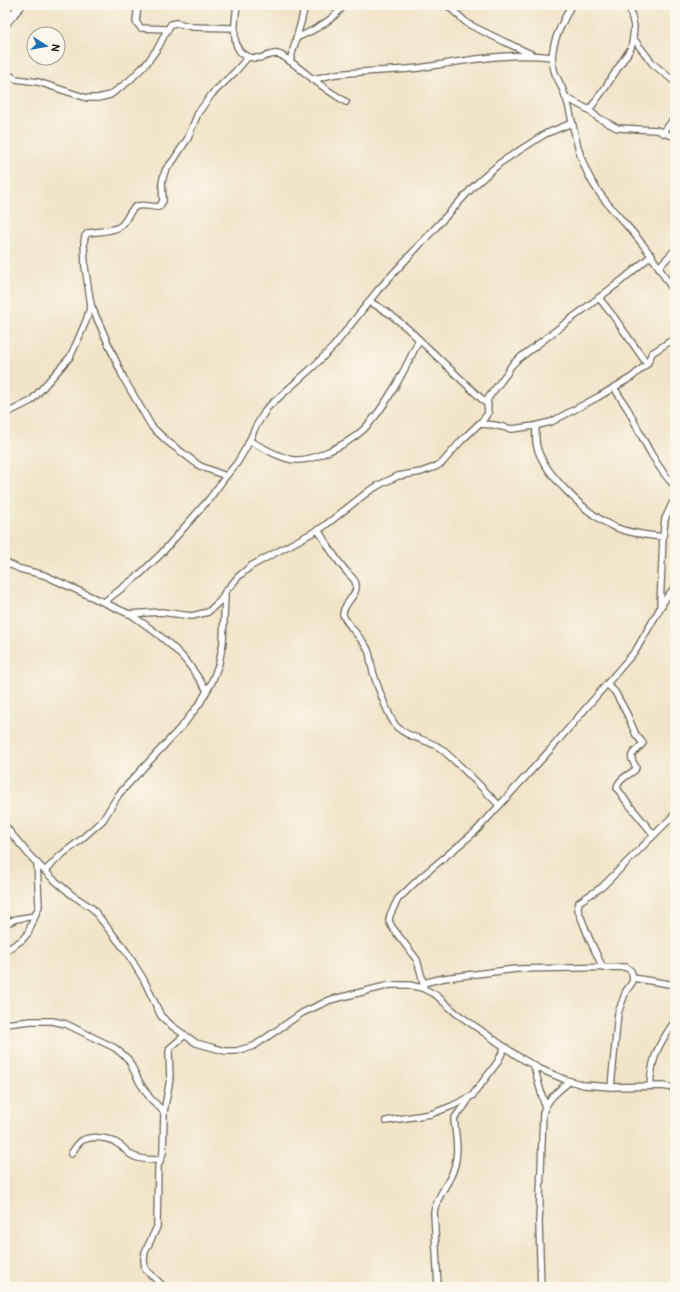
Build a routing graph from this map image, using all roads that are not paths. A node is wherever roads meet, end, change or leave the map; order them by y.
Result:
1 (21, 5) edge
2 (138, 5) edge
3 (238, 5) edge
4 (305, 5) edge
5 (344, 5) edge
6 (447, 5) edge
7 (571, 5) edge
8 (629, 5) edge
9 (5, 24) edge
10 (234, 28) junction
11 (168, 29) junction
12 (296, 38) junction
13 (633, 38) junction
14 (533, 55) junction
15 (248, 57) junction
16 (552, 57) junction
17 (290, 61) junction
18 (5, 72) edge
19 (313, 79) junction
20 (675, 82) edge
21 (566, 96) junction
22 (346, 102) dead end
23 (589, 110) junction
24 (675, 117) edge
25 (572, 123) junction
26 (663, 132) junction
27 (675, 136) edge
28 (675, 250) edge
29 (652, 256) junction
30 (659, 267) junction
31 (675, 294) edge
32 (599, 298) junction
33 (369, 301) junction
34 (91, 305) junction
35 (675, 339) edge
36 (419, 340) junction
37 (646, 364) junction
38 (614, 387) junction
39 (488, 405) junction
40 (5, 414) edge
41 (479, 424) junction
42 (536, 426) junction
43 (250, 441) junction
44 (226, 476) junction
45 (675, 486) edge
46 (675, 500) edge
47 (318, 530) junction
48 (663, 537) junction
49 (5, 562) edge
50 (675, 586) edge
51 (225, 592) junction
52 (104, 602) junction
53 (660, 608) junction
54 (129, 614) junction
55 (607, 684) junction
56 (207, 690) junction
57 (499, 805) junction
58 (675, 814) edge
59 (5, 826) edge
60 (654, 835) junction
61 (37, 863) junction
62 (45, 871) junction
63 (35, 916) junction
64 (5, 924) edge
65 (5, 951) edge
66 (603, 968) junction
67 (633, 978) junction
68 (675, 985) edge
69 (423, 986) junction
70 (675, 1021) edge
71 (5, 1024) edge
72 (185, 1035) junction
73 (505, 1047) junction
74 (534, 1066) junction
75 (570, 1081) junction
76 (650, 1086) junction
77 (611, 1088) junction
78 (675, 1088) edge
79 (468, 1098) junction
80 (545, 1107) junction
81 (164, 1112) junction
82 (386, 1121) dead end
83 (71, 1154) dead end
84 (160, 1160) junction
85 (164, 1287) edge
86 (438, 1287) edge
87 (541, 1287) edge

1 - 9 main road
2 - 11 street
3 - 10 street
4 - 12 street
5 - 12 street
6 - 14 street
7 - 16 street
8 - 13 street
10 - 11 street
10 - 15 street
11 - 18 street
12 - 17 street
13 - 20 street
13 - 23 street
14 - 16 street
14 - 19 street
15 - 17 street
15 - 34 street
16 - 21 street
17 - 19 street
19 - 22 street
21 - 23 street
21 - 25 street
23 - 26 street
24 - 26 street
25 - 29 street
25 - 33 street
26 - 27 street
28 - 30 street
29 - 30 street
29 - 32 street
30 - 31 street
32 - 37 street
32 - 39 street
33 - 36 street
33 - 43 street
34 - 40 street
34 - 44 street
35 - 37 street
36 - 39 street
36 - 43 street
37 - 38 street
38 - 42 street
38 - 45 street
39 - 41 street
41 - 42 street
41 - 47 street
42 - 48 street
43 - 44 street
44 - 52 street
46 - 48 street
47 - 51 street
47 - 57 street
48 - 53 street
49 - 52 street
50 - 53 street
51 - 54 street
51 - 56 street
52 - 54 street
53 - 55 street
54 - 56 street
55 - 57 street
55 - 60 street
56 - 62 street
57 - 69 street
58 - 60 street
59 - 61 street
60 - 66 street
61 - 62 street
61 - 63 street
62 - 72 street
63 - 64 street
63 - 65 street
66 - 67 street
66 - 69 street
67 - 68 street
67 - 77 street
69 - 72 street
69 - 73 street
70 - 76 street
71 - 81 street
72 - 81 street
73 - 74 street
73 - 79 street
74 - 75 street
74 - 80 street
75 - 77 street
75 - 80 street
76 - 77 street
76 - 78 street
79 - 82 street
79 - 86 street
80 - 87 street
81 - 84 street
83 - 84 street
84 - 85 street

